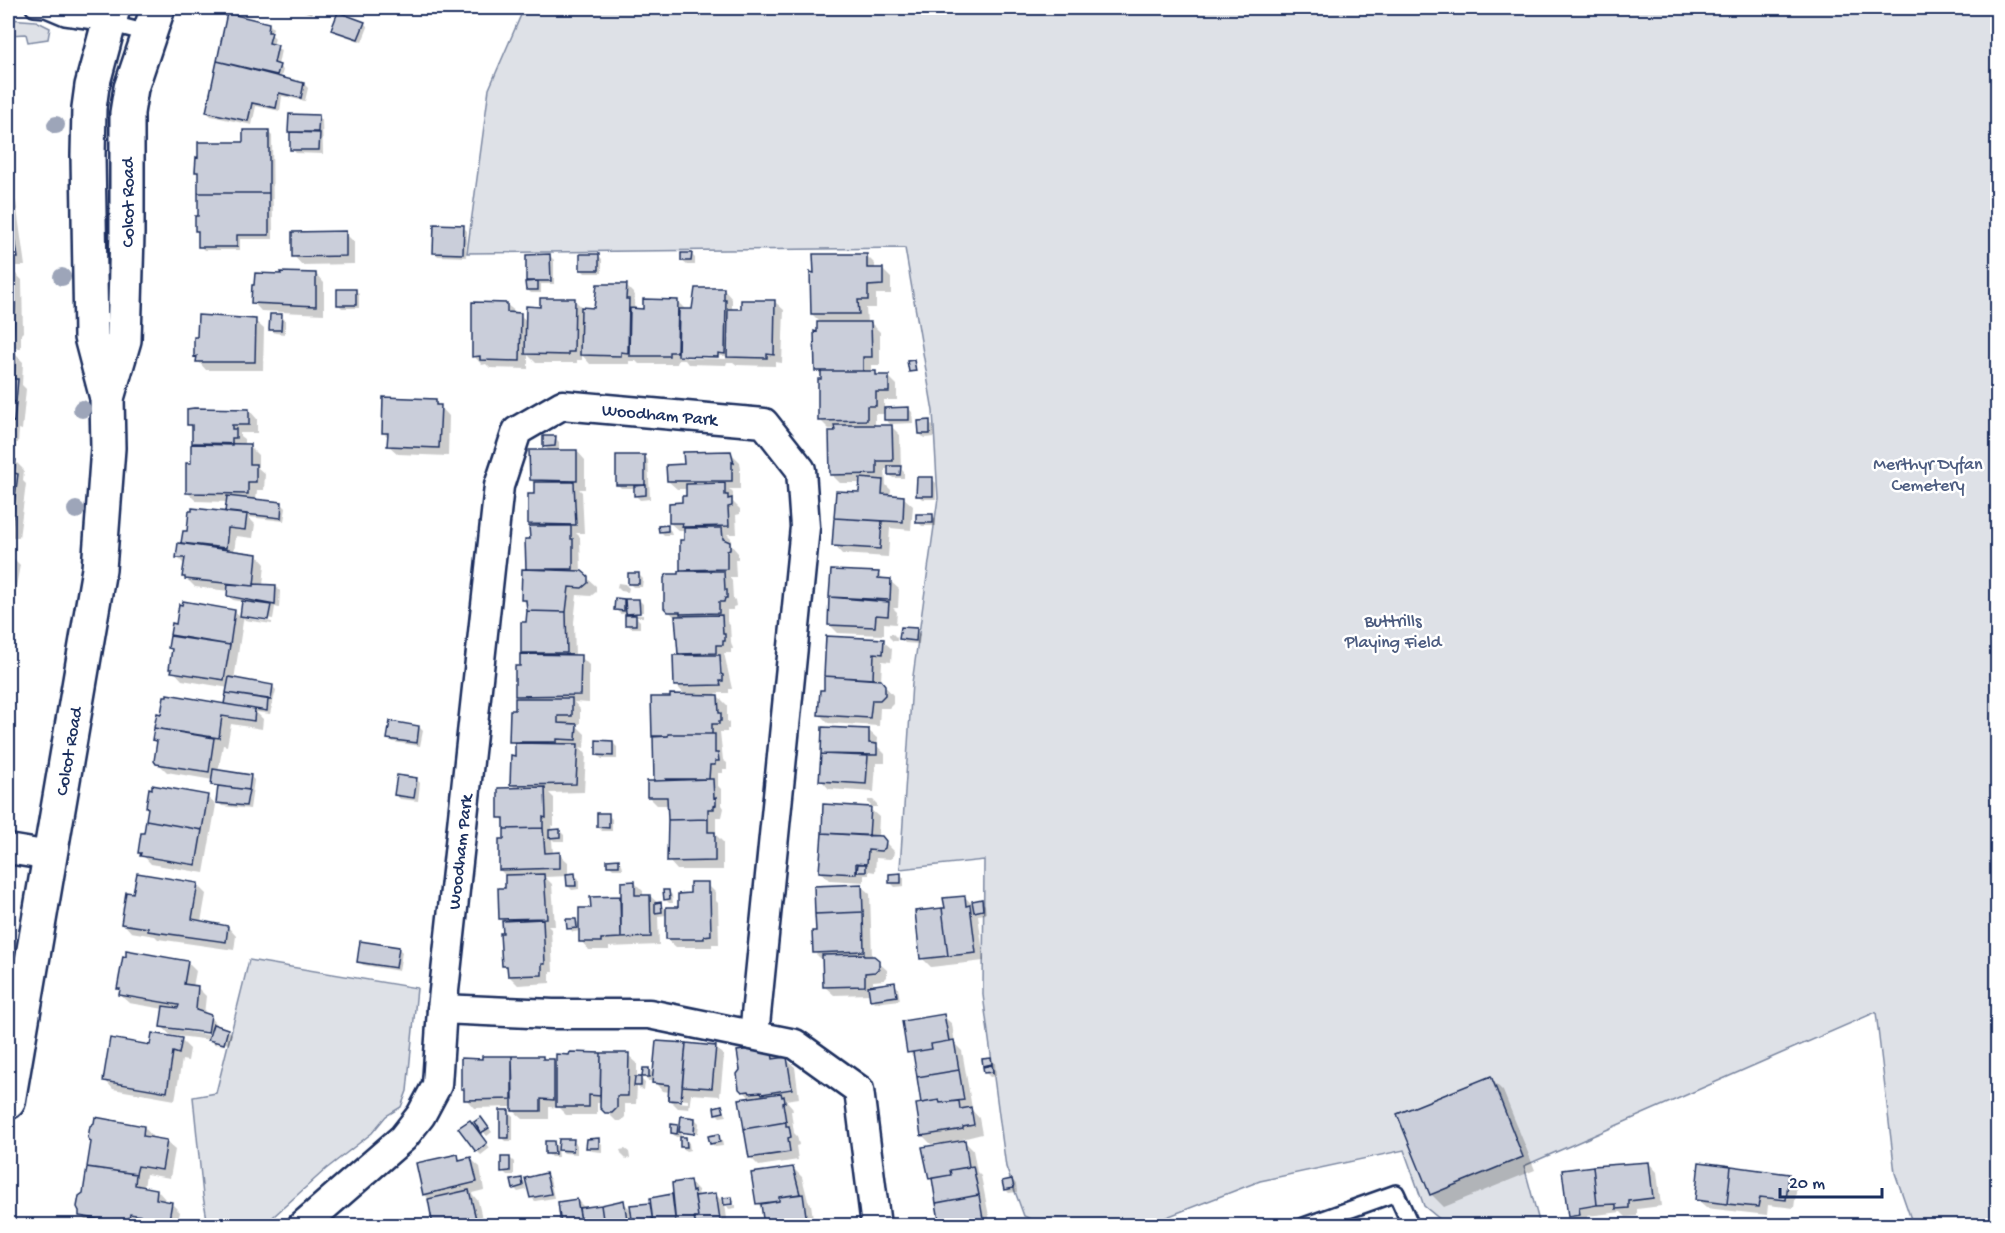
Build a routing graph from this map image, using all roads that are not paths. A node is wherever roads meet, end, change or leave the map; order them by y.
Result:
1 (34, 8) edge
2 (110, 16) edge
3 (153, 20) edge
4 (107, 398) junction
5 (8, 849) edge
6 (50, 856) junction
7 (442, 1008) junction
8 (754, 1035) junction
9 (8, 1102) edge
10 (317, 1220) edge
11 (876, 1226) edge
12 (1304, 1226) edge
13 (1411, 1226) edge

1 - 2 lane
2 - 3 lane
2 - 4 main road, Colcot Road
3 - 4 main road, Colcot Road
4 - 6 main road, Colcot Road
5 - 6 street
6 - 9 main road, Colcot Road
7 - 8 street
7 - 8 street, Woodham Park
7 - 10 street, Woodham Park
8 - 11 street
12 - 13 lane

